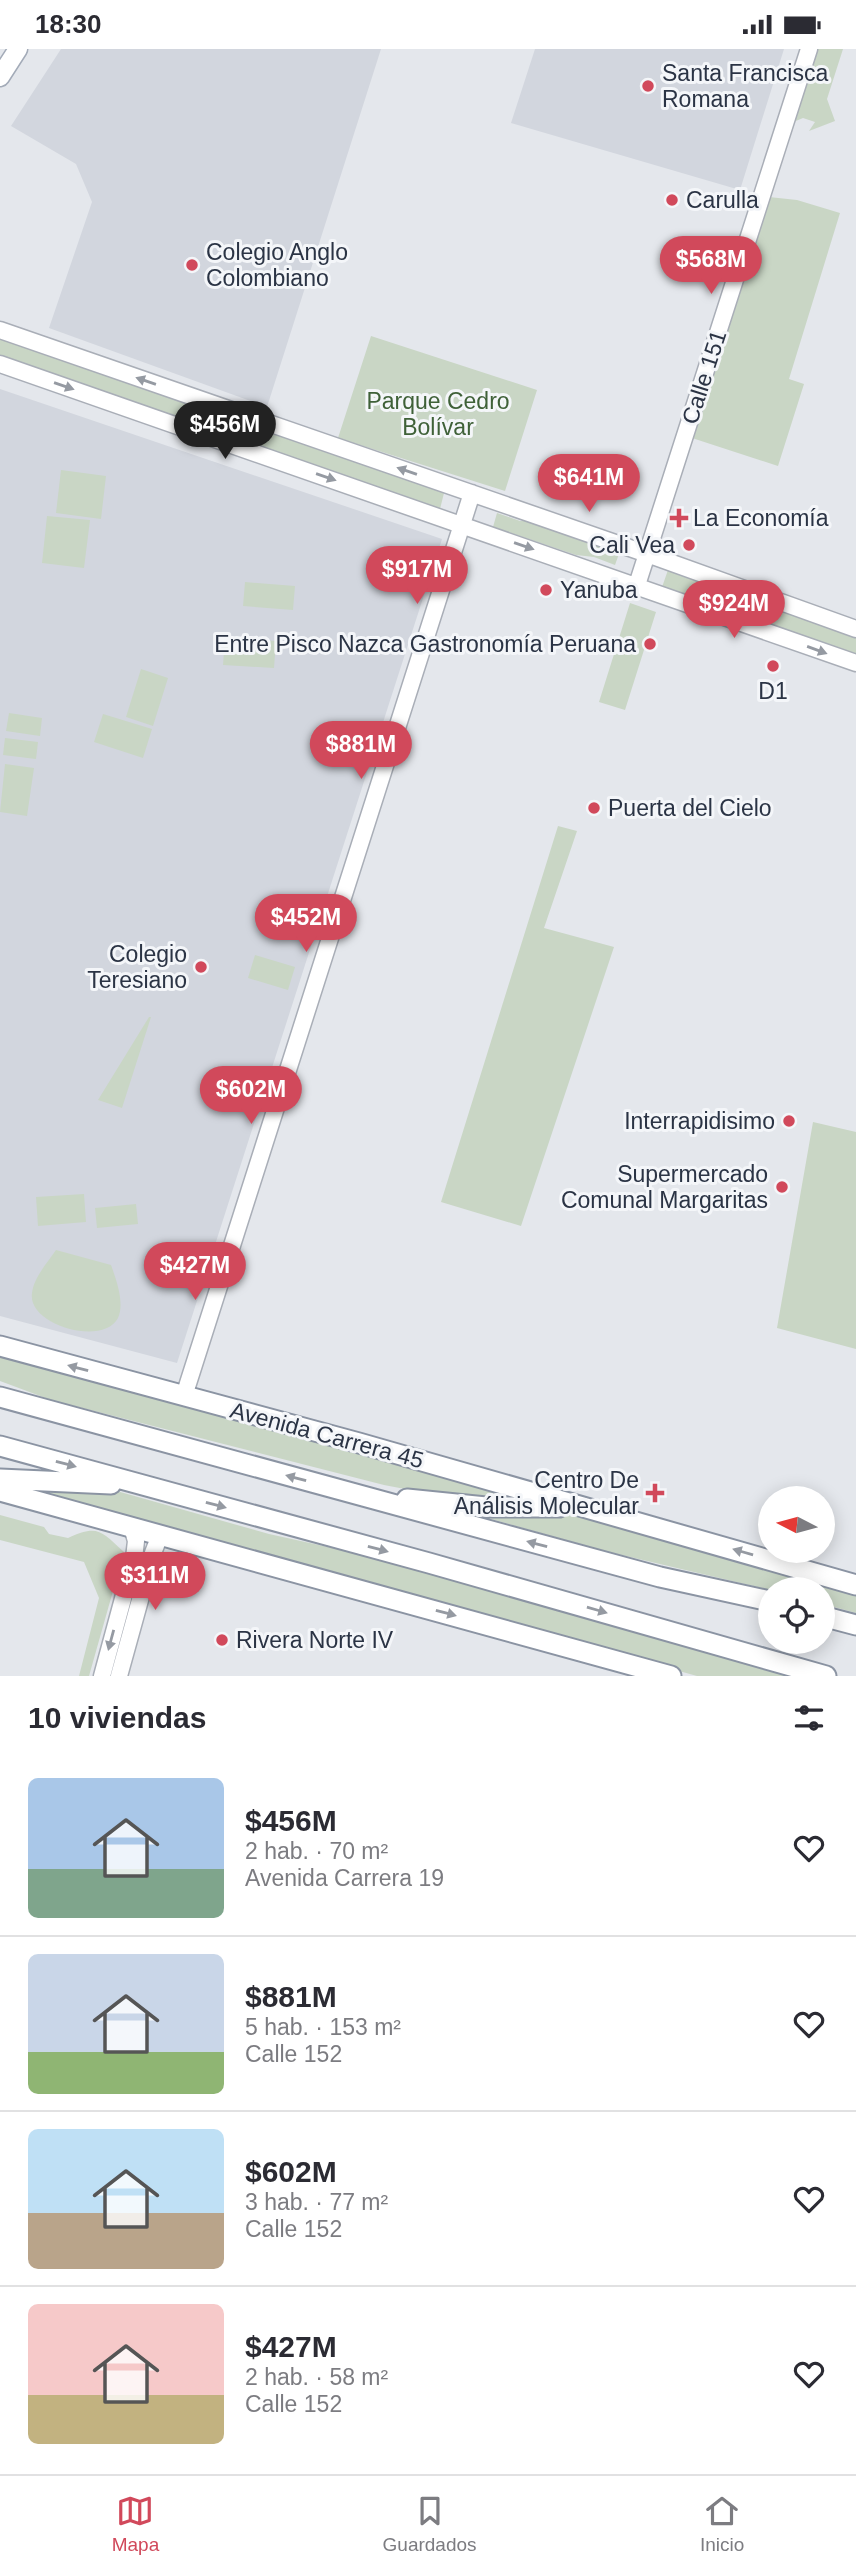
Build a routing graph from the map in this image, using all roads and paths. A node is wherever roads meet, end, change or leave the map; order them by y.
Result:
1 (18, 49) edge
2 (809, 49) edge
3 (0, 77) edge
4 (0, 330) edge
5 (0, 364) edge
6 (472, 493) junction
7 (462, 524) junction
8 (647, 554) junction
9 (637, 585) junction
10 (856, 629) edge
11 (856, 663) edge
12 (0, 1346) edge
13 (184, 1396) junction
14 (3, 1397) edge
15 (0, 1446) edge
16 (0, 1479) edge
17 (150, 1487) junction
18 (0, 1491) edge
19 (348, 1492) junction
20 (591, 1509) junction
21 (132, 1527) junction
22 (160, 1535) junction
23 (856, 1585) edge
24 (758, 1598) edge
25 (835, 1619) edge
26 (856, 1625) edge
27 (102, 1676) edge
28 (119, 1676) edge
29 (671, 1676) edge
30 (826, 1676) edge

1 - 3 main road
2 - 8 main road, Calle 151
6 -> 4 main road
5 -> 7 main road
6 - 7 main road
6 - 8 main road
7 -> 9 main road
7 - 13 main road
8 - 9 main road, Calle 151
8 - 10 main road
9 -> 11 main road
13 -> 12 highway, Avenida Carrera 45
13 - 20 highway, Avenida Carrera 45
19 -> 14 highway
15 -> 17 highway
16 - 17 highway
17 -> 30 highway
18 - 21 highway
19 - 20 highway
24 -> 19 highway
23 -> 20 highway, Avenida Carrera 45
21 - 22 highway
21 -> 27 main road
22 - 28 main road
22 -> 29 highway
25 - 26 highway

